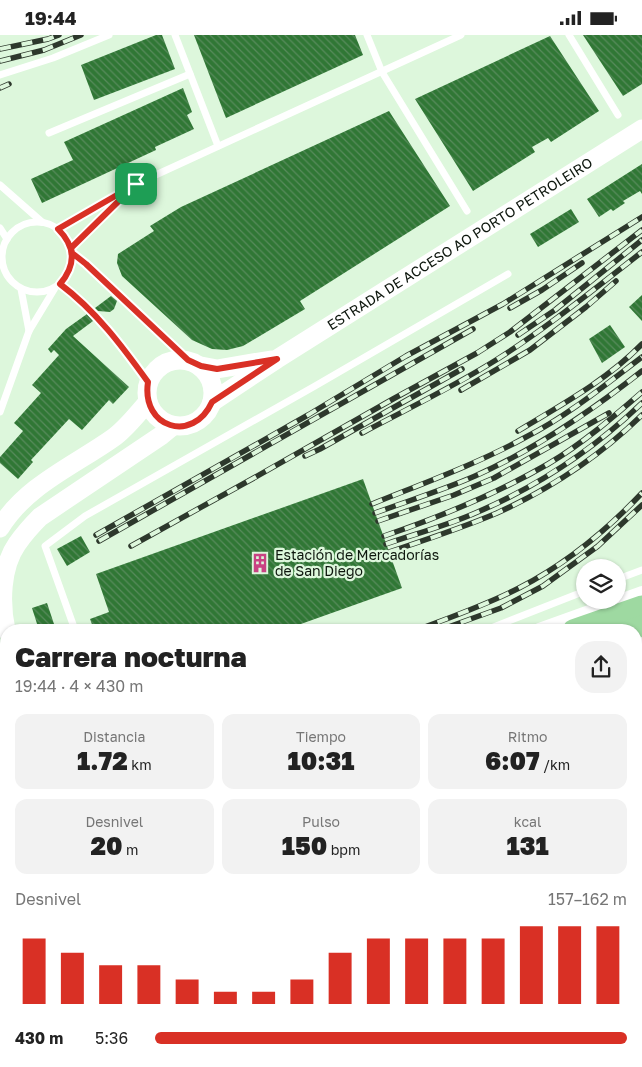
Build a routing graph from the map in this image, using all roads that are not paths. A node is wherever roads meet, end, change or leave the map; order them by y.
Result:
1 (110, 35) edge
2 (175, 35) edge
3 (367, 35) edge
4 (461, 35) edge
5 (569, 35) edge
6 (382, 72) junction
7 (190, 73) junction
8 (0, 75) edge
9 (618, 115) dead end
10 (642, 129) edge
11 (49, 133) dead end
12 (218, 146) junction
13 (136, 184) junction
14 (0, 185) edge
15 (466, 211) dead end
16 (42, 222) junction
17 (0, 228) edge
18 (58, 229) junction
19 (7, 239) junction
20 (72, 251) junction
21 (2, 272) edge
22 (508, 274) dead end
23 (58, 286) junction
24 (21, 289) junction
25 (28, 331) junction
26 (277, 359) junction
27 (195, 363) junction
28 (148, 382) junction
29 (148, 402) junction
30 (212, 402) junction
31 (0, 412) edge
32 (174, 426) junction
33 (0, 528) edge
34 (642, 570) edge
35 (626, 576) edge
36 (642, 593) edge
37 (576, 595) edge
38 (642, 606) edge
39 (5, 624) edge
40 (74, 624) edge
41 (501, 624) edge
42 (557, 624) edge
43 (590, 624) edge

1 - 8 lane
2 - 7 lane
3 - 6 lane
4 - 6 lane
5 - 9 lane
6 - 12 lane
6 - 15 lane
7 - 11 lane
7 - 12 lane
10 - 26 main road, ESTRADA DE ACCESO AO PORTO PETROLEIRO
12 - 13 lane
13 - 18 lane
13 - 20 lane
14 - 16 lane
16 - 18 lane
16 - 19 lane
17 - 19 lane
18 - 20 lane
19 - 21 lane
20 - 23 lane
20 - 27 lane
21 - 24 lane
22 - 40 lane
23 - 24 lane
23 - 25 lane
23 - 28 lane
24 - 25 lane
25 - 31 lane
26 - 27 main road, ESTRADA DE ACCESO AO PORTO PETROLEIRO
26 - 30 main road, ESTRADA DE ACCESO AO PORTO PETROLEIRO
27 - 28 main road, ESTRADA DE ACCESO AO PORTO PETROLEIRO
27 - 30 main road
28 - 29 main road
29 - 32 main road
29 - 33 main road
30 - 32 main road, ESTRADA DE ACCESO AO PORTO PETROLEIRO
32 - 39 main road, ESTRADA DE ACCESO AO PORTO PETROLEIRO
34 - 35 lane
36 - 42 street
37 - 41 lane
38 - 43 main road

